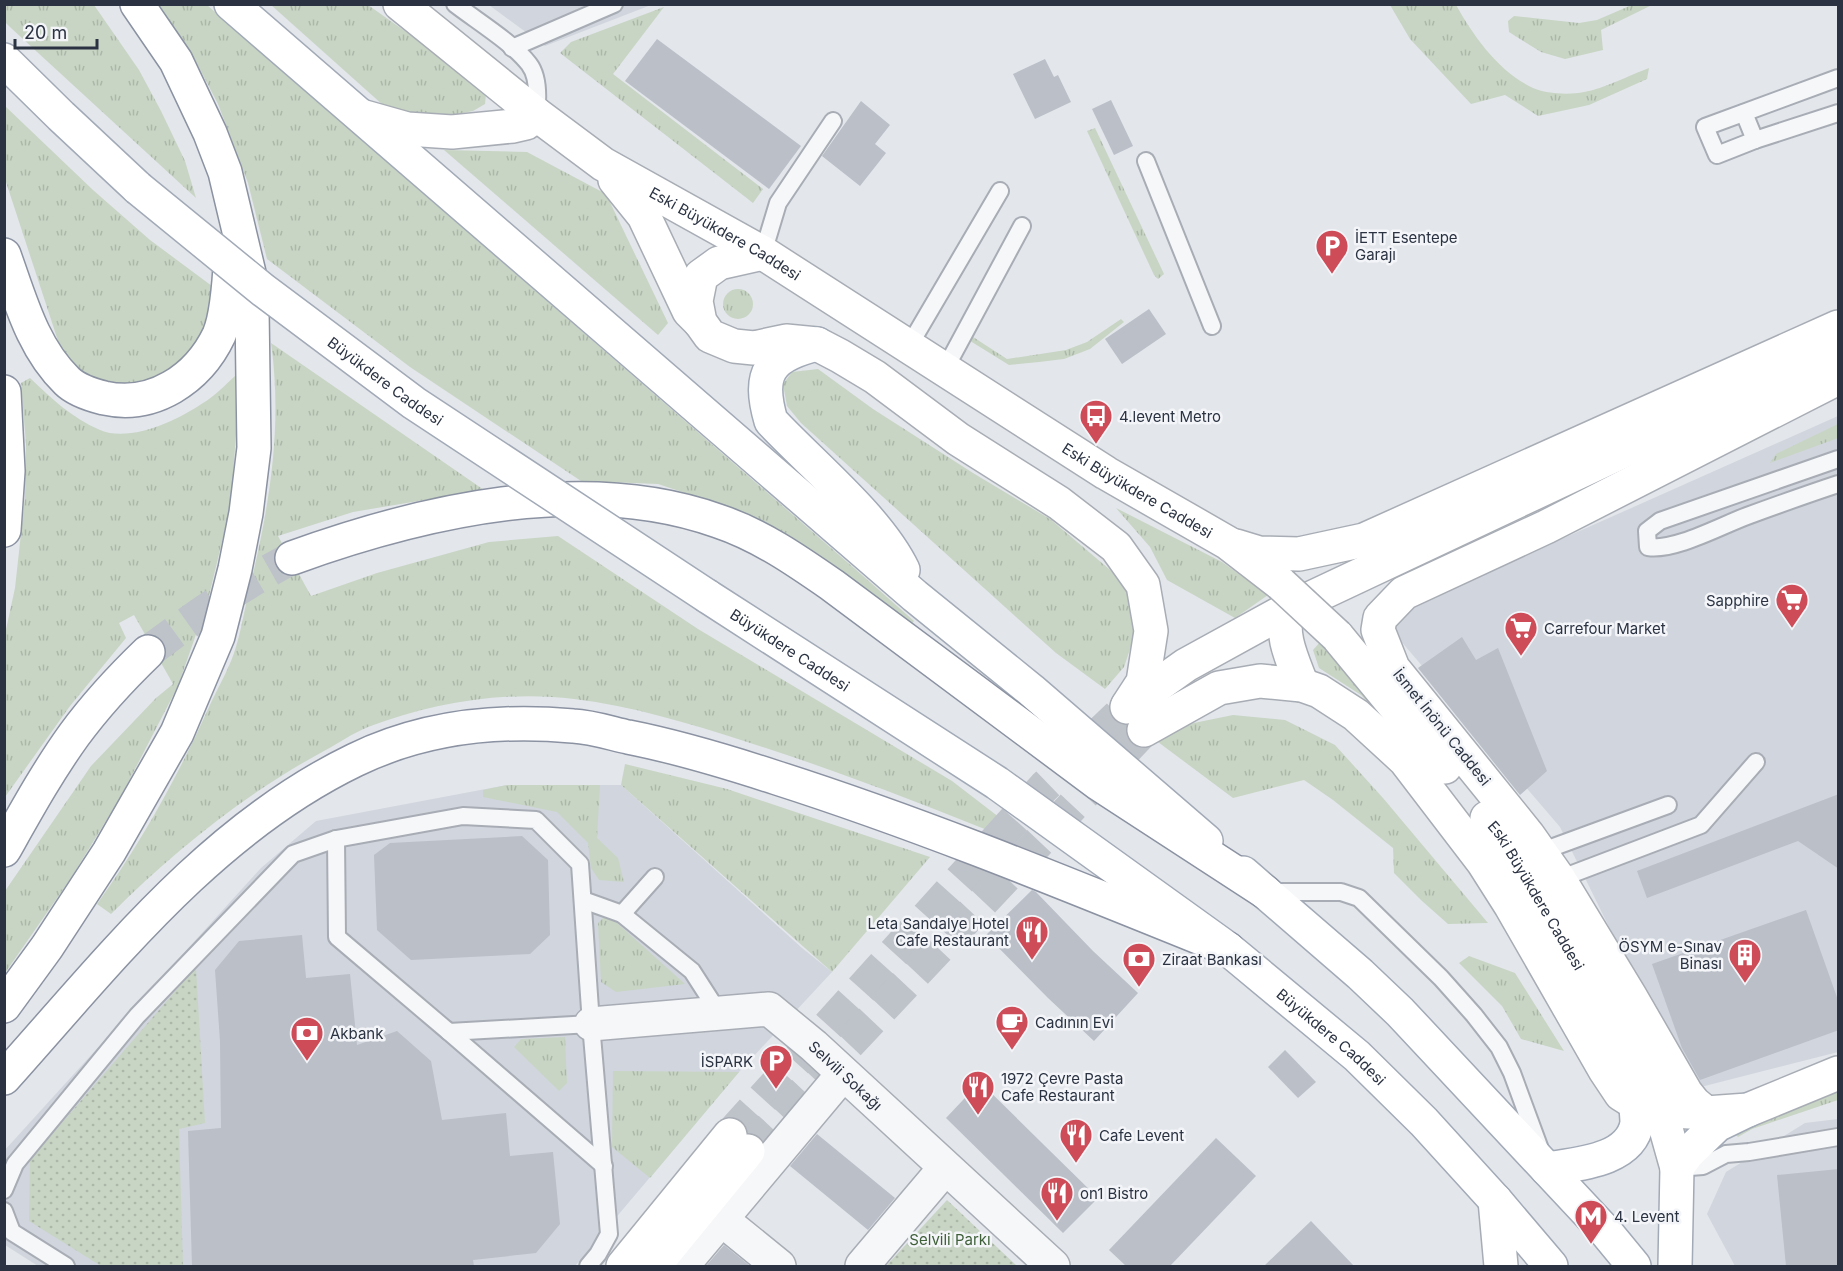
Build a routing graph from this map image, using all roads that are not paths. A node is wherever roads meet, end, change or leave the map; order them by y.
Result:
1 (137, 4) edge
2 (231, 4) edge
3 (400, 4) edge
4 (455, 4) edge
5 (614, 4) edge
6 (512, 48) junction
7 (4, 60) edge
8 (1839, 78) edge
9 (1744, 113) junction
10 (536, 114) junction
11 (1839, 114) edge
12 (361, 116) junction
13 (833, 122) dead end
14 (1755, 140) junction
15 (1146, 161) dead end
16 (603, 164) junction
17 (1000, 191) dead end
18 (232, 199) junction
19 (1023, 226) dead end
20 (764, 253) junction
21 (4, 255) edge
22 (700, 322) junction
23 (1212, 326) dead end
24 (1839, 327) edge
25 (817, 344) junction
26 (909, 346) junction
27 (1839, 350) edge
28 (945, 369) junction
29 (1839, 378) edge
30 (4, 392) edge
31 (1839, 459) edge
32 (1839, 484) edge
33 (4, 530) edge
34 (1228, 543) junction
35 (292, 558) tunnel mouth
36 (915, 596) junction
37 (1284, 597) junction
38 (148, 652) tunnel mouth
39 (1302, 685) junction
40 (1136, 719) junction
41 (1756, 762) dead end
42 (1668, 805) dead end
43 (336, 839) junction
44 (4, 850) edge
45 (1540, 852) junction
46 (655, 877) dead end
47 (1559, 879) junction
48 (1264, 892) junction
49 (583, 900) junction
50 (622, 914) junction
51 (1228, 949) junction
52 (4, 1006) edge
53 (720, 1013) junction
54 (591, 1024) junction
55 (449, 1032) junction
56 (843, 1074) junction
57 (1839, 1074) edge
58 (4, 1078) edge
59 (1648, 1107) junction
60 (1748, 1110) junction
61 (1706, 1113) junction
62 (1839, 1137) edge
63 (604, 1166) junction
64 (945, 1168) junction
65 (1677, 1168) junction
66 (1547, 1169) junction
67 (4, 1190) edge
68 (1495, 1200) junction
69 (4, 1211) edge
70 (721, 1219) junction
71 (8, 1237) edge
72 (66, 1266) edge
73 (588, 1266) edge
74 (623, 1266) edge
75 (654, 1266) edge
76 (682, 1266) edge
77 (779, 1266) edge
78 (862, 1266) edge
79 (1053, 1266) edge
80 (1501, 1266) edge
81 (1551, 1266) edge
82 (1634, 1266) edge
83 (1675, 1266) edge

1 - 18 main road
2 - 12 main road
3 - 10 main road, Eski Büyükdere Caddesi
4 - 6 lane
5 - 6 lane
6 - 10 lane
7 - 51 main road, Büyükdere Caddesi, bridge
8 - 9 lane
9 - 14 lane
9 - 14 lane
10 - 12 main road
10 - 16 main road, Eski Büyükdere Caddesi
11 - 14 lane
12 - 36 main road
13 - 20 lane
15 - 23 lane
16 - 20 main road, Eski Büyükdere Caddesi
16 - 22 main road
17 - 26 lane
18 - 21 main road
18 - 52 main road
19 - 28 lane
20 - 22 main road
20 - 26 main road, Eski Büyükdere Caddesi
22 - 25 main road
24 - 34 main road
25 - 36 main road
25 - 40 main road
26 - 28 main road, Eski Büyükdere Caddesi
27 - 37 main road
28 - 34 main road, Eski Büyükdere Caddesi
29 - 45 main road, İsmet İnönü Caddesi
30 - 33 main road
31 - 32 lane
34 - 37 main road, Eski Büyükdere Caddesi
35 - 48 main road
36 - 48 main road
37 - 39 main road
37 - 40 main road
37 - 59 main road, Eski Büyükdere Caddesi, bridge
38 - 44 main road
39 - 40 main road
39 - 59 main road
41 - 47 lane
42 - 45 lane
43 - 49 lane
43 - 55 lane
43 - 67 lane
45 - 47 main road, İsmet İnönü Caddesi
46 - 50 lane
47 - 61 main road, İsmet İnönü Caddesi
48 - 66 main road
48 - 66 lane
49 - 50 lane
49 - 54 lane
50 - 53 lane
51 - 58 main road
51 - 68 main road, Büyükdere Caddesi
53 - 54 street, Selvili Sokağı
53 - 56 street, Selvili Sokağı
54 - 55 lane
54 - 63 lane
55 - 63 lane
56 - 64 street, Selvili Sokağı
56 - 70 street
57 - 60 main road
59 - 61 main road
59 - 65 main road, Eski Büyükdere Caddesi
59 - 66 main road
60 - 61 main road
60 - 65 main road
62 - 65 lane
63 - 73 lane
64 - 78 street
64 - 79 street, Selvili Sokağı
65 - 83 main road, Eski Büyükdere Caddesi
66 - 82 main road
68 - 80 main road
68 - 81 main road, Büyükdere Caddesi
69 - 71 lane
70 - 76 street
70 - 77 street
71 - 72 lane
74 - 75 main road

